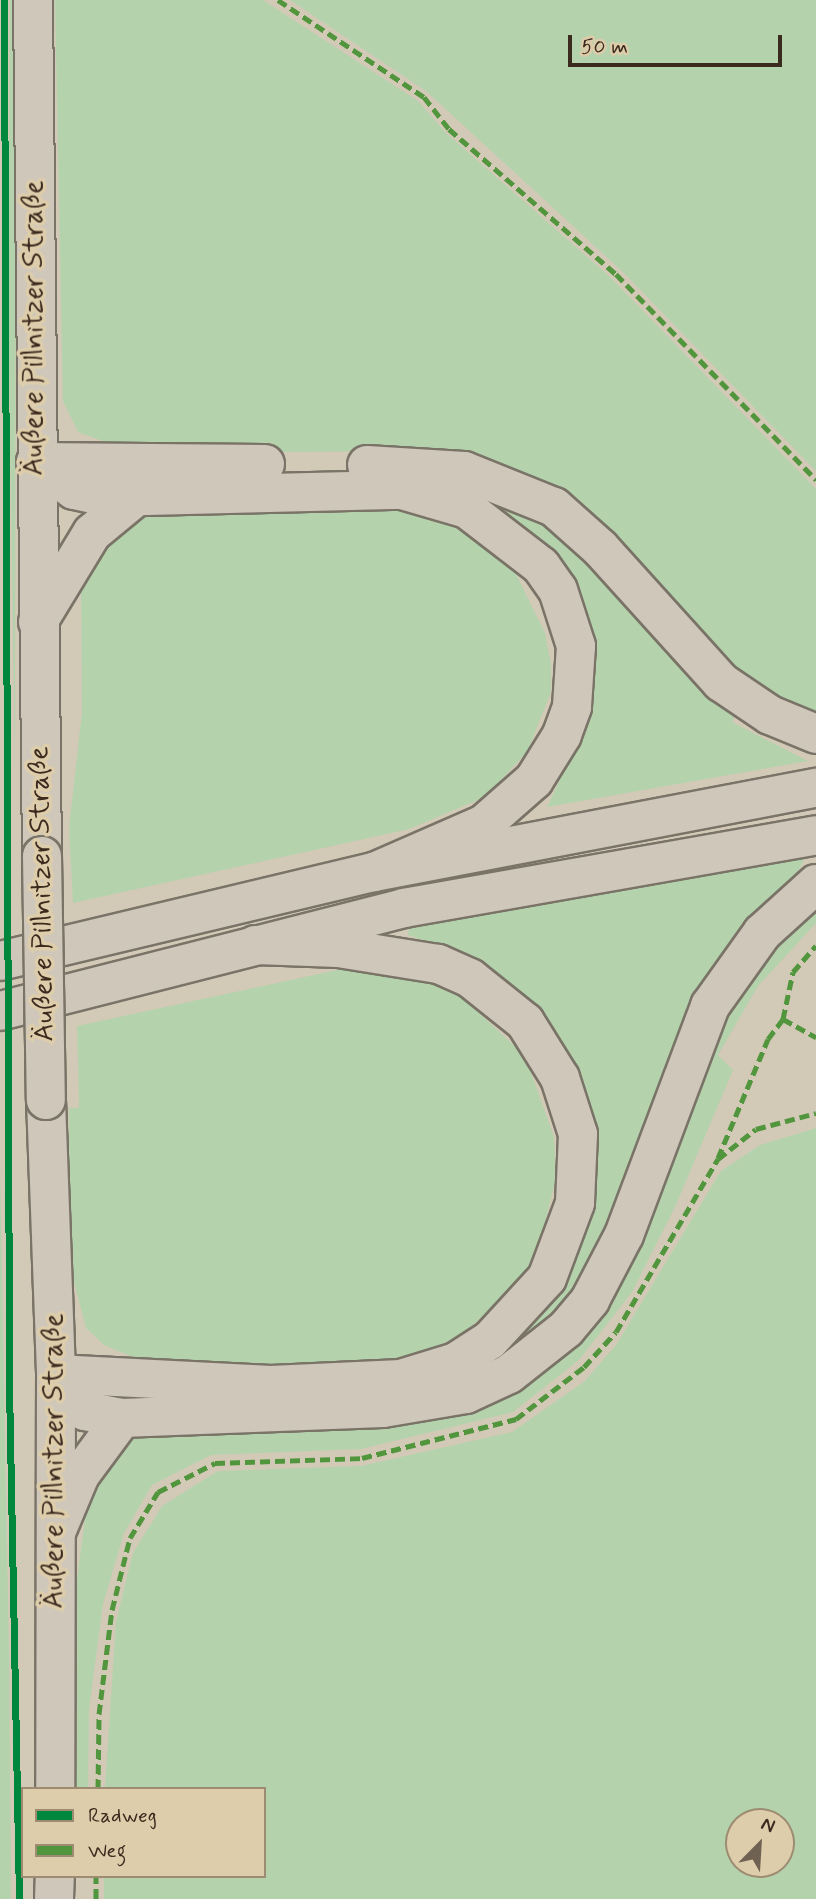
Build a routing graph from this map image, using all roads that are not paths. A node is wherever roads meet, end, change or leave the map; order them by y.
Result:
1 (33, 0) edge
2 (36, 462) junction
3 (137, 496) junction
4 (38, 622) junction
5 (816, 734) edge
6 (816, 788) edge
7 (816, 835) edge
8 (374, 872) junction
9 (816, 884) edge
10 (256, 945) junction
11 (0, 961) edge
12 (0, 1011) edge
13 (56, 1384) junction
14 (122, 1418) junction
15 (57, 1530) junction
16 (55, 1787) edge
17 (55, 1878) edge
18 (54, 1899) edge

1 - 2 main road, Äußere Pillnitzer Straße
2 - 3 main road
2 - 4 main road, Äußere Pillnitzer Straße
2 - 5 main road
3 - 4 main road
3 - 8 main road
4 - 13 main road, Äußere Pillnitzer Straße, bridge
6 - 8 main road
7 - 10 main road
8 - 11 main road
9 - 14 main road
10 - 12 main road
10 - 13 main road
13 - 14 main road
13 - 15 main road, Äußere Pillnitzer Straße
14 - 15 main road
15 - 16 main road, Äußere Pillnitzer Straße
17 - 18 main road

